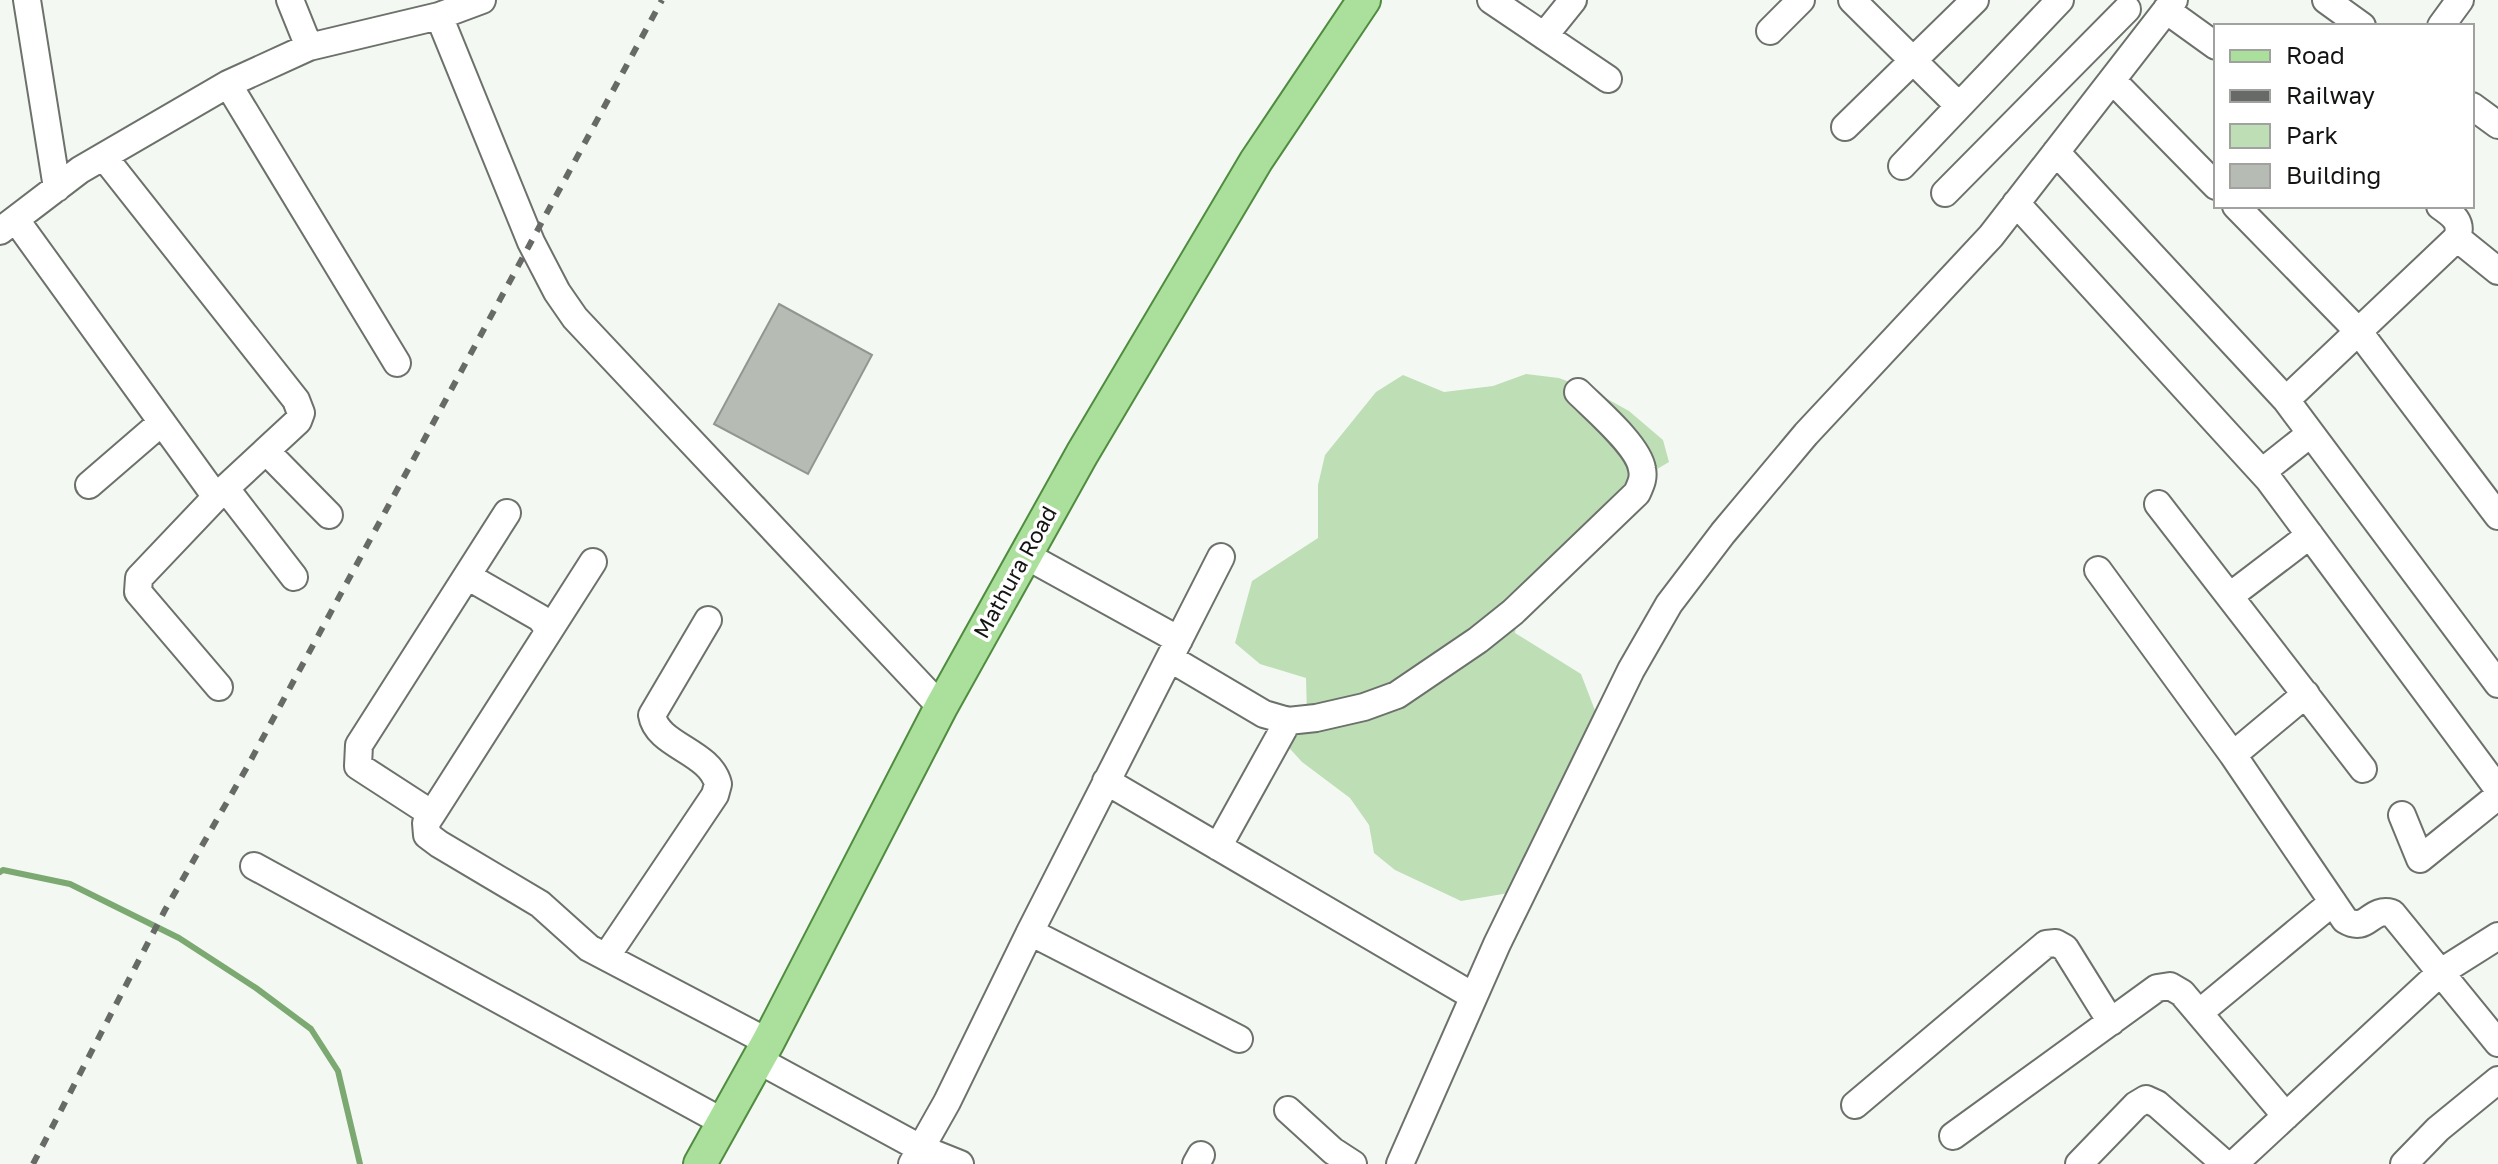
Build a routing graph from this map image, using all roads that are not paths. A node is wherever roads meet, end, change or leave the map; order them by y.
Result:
1 (27, 0) edge
2 (290, 0) edge
3 (482, 0) edge
4 (1364, 0) edge
5 (1491, 0) edge
6 (1573, 0) edge
7 (1801, 0) edge
8 (1852, 0) edge
9 (1975, 0) edge
10 (2060, 0) edge
11 (2460, 0) edge
12 (2329, 1) edge
13 (2120, 4) edge
14 (2165, 12) edge
15 (439, 16) junction
16 (2359, 24) edge
17 (2442, 24) edge
18 (1770, 31) dead end
19 (1544, 36) junction
20 (2214, 45) edge
21 (309, 47) junction
22 (1913, 60) junction
23 (1608, 79) dead end
24 (2112, 80) junction
25 (228, 84) junction
26 (1959, 106) junction
27 (2474, 107) edge
28 (2498, 125) edge
29 (1845, 127) dead end
30 (2056, 152) junction
31 (104, 157) junction
32 (1902, 166) dead end
33 (2214, 184) edge
34 (57, 188) junction
35 (1945, 193) dead end
36 (2016, 203) junction
37 (2238, 208) edge
38 (2442, 208) edge
39 (8, 225) edge
40 (2457, 238) junction
41 (2498, 271) edge
42 (2359, 332) junction
43 (397, 363) dead end
44 (1578, 392) dead end
45 (2286, 400) junction
46 (162, 422) junction
47 (2310, 434) junction
48 (266, 451) junction
49 (2262, 472) junction
50 (89, 485) dead end
51 (221, 493) junction
52 (2158, 504) dead end
53 (507, 513) dead end
54 (329, 515) dead end
55 (2498, 516) edge
56 (2310, 535) junction
57 (1025, 555) junction
58 (1221, 557) dead end
59 (593, 562) dead end
60 (2098, 570) dead end
61 (467, 576) junction
62 (294, 577) dead end
63 (2230, 596) junction
64 (708, 620) dead end
65 (549, 630) junction
66 (1175, 649) junction
67 (2498, 684) edge
68 (219, 687) dead end
69 (2306, 694) junction
70 (941, 707) junction
71 (1288, 721) junction
72 (2233, 755) junction
73 (2363, 769) dead end
74 (1106, 781) junction
75 (2498, 789) edge
76 (2498, 796) edge
77 (432, 814) junction
78 (2402, 815) dead end
79 (1218, 847) junction
80 (254, 866) dead end
81 (2333, 902) junction
82 (1030, 932) junction
83 (2498, 936) edge
84 (606, 957) junction
85 (2441, 972) junction
86 (1473, 996) junction
87 (2199, 1013) junction
88 (2111, 1022) junction
89 (1239, 1039) dead end
90 (2498, 1043) edge
91 (763, 1051) junction
92 (2498, 1080) edge
93 (1855, 1105) dead end
94 (1288, 1110) dead end
95 (2286, 1116) junction
96 (723, 1122) junction
97 (1953, 1136) dead end
98 (916, 1156) edge
99 (700, 1164) edge
100 (960, 1164) edge
101 (1353, 1164) edge
102 (1400, 1164) edge
103 (2079, 1164) edge
104 (2225, 1164) edge
105 (2234, 1164) edge
106 (2404, 1164) edge

1 - 34 street
2 - 21 street
3 - 15 street
4 - 57 main road, Mathura Road
5 - 19 street
6 - 19 street
7 - 18 street
8 - 22 street
9 - 22 street
10 - 26 street
11 - 17 street
12 - 16 street
13 - 14 street
13 - 35 street
14 - 20 street
14 - 24 street
15 - 21 street
15 - 70 street
19 - 23 street
21 - 25 street
22 - 26 street
22 - 29 street
24 - 30 street
24 - 33 street
25 - 31 street
25 - 43 street
26 - 32 street
27 - 28 street
30 - 36 street
30 - 45 street
31 - 34 street
31 - 48 street
34 - 39 street
36 - 49 street
36 - 86 street
37 - 42 street
38 - 40 street
39 - 46 street
40 - 41 street
40 - 42 street
42 - 45 street
42 - 55 street
44 - 71 street
45 - 47 street
46 - 50 street
46 - 51 street
47 - 49 street
47 - 67 street
48 - 51 street
48 - 54 street
49 - 56 street
51 - 62 street
51 - 68 street
52 - 63 street
53 - 61 street
56 - 63 street
56 - 75 street
57 - 66 street
57 - 70 main road, Mathura Road
58 - 66 street
59 - 65 street
60 - 72 street
61 - 65 street
61 - 77 street
63 - 69 street
64 - 84 street
65 - 77 street
66 - 71 street
66 - 74 street
69 - 72 street
69 - 73 street
70 - 91 main road, Mathura Road
71 - 79 street
72 - 81 street
74 - 79 street
74 - 82 street
76 - 78 street
77 - 84 street
79 - 86 street
80 - 96 street
81 - 85 street
81 - 87 street
82 - 89 street
82 - 98 street
83 - 85 street
84 - 91 street
85 - 90 street
85 - 95 street
86 - 102 street
87 - 88 street
87 - 95 street
88 - 93 street
88 - 97 street
91 - 96 main road, Mathura Road
91 - 98 street
92 - 106 street
94 - 101 street
95 - 105 street
96 - 99 main road, Mathura Road
98 - 100 street
103 - 104 street

